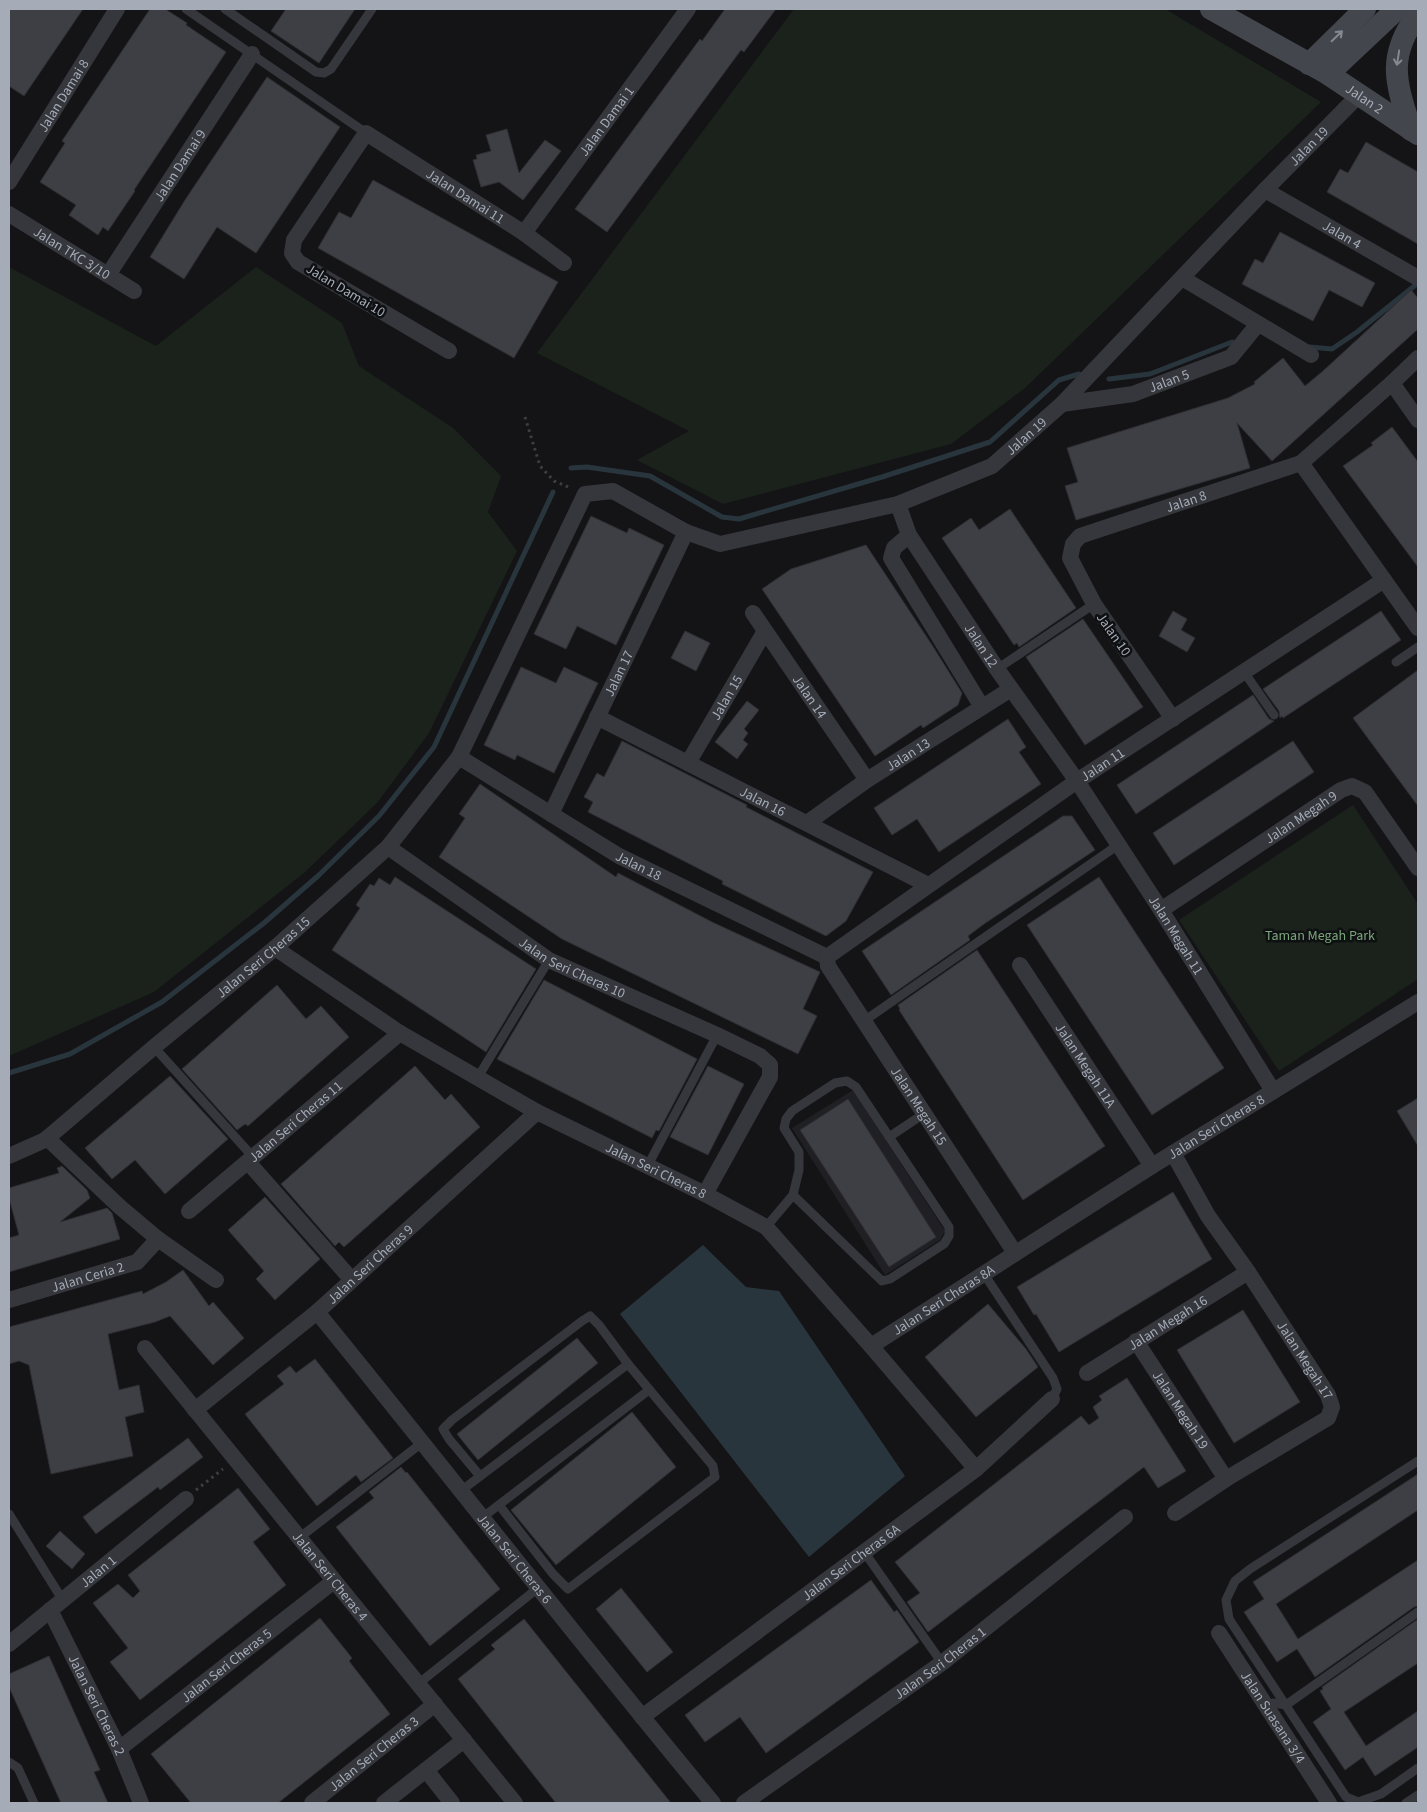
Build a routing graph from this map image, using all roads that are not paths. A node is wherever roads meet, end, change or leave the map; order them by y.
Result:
1 (117, 9) edge
2 (186, 9) edge
3 (225, 9) edge
4 (372, 9) edge
5 (688, 9) edge
6 (1211, 9) edge
7 (1365, 9) edge
8 (1397, 9) edge
9 (1418, 14) edge
10 (252, 54) junction
11 (1318, 69) junction
12 (1359, 96) junction
13 (1414, 132) edge
14 (366, 133) junction
15 (9, 182) edge
16 (1265, 190) junction
17 (9, 214) edge
18 (524, 233) junction
19 (564, 263) dead end
20 (108, 275) junction
21 (1416, 277) edge
22 (1182, 278) junction
23 (134, 291) dead end
24 (1258, 324) junction
25 (448, 351) dead end
26 (1311, 356) dead end
27 (1418, 358) edge
28 (1392, 383) junction
29 (1062, 404) junction
30 (1418, 420) edge
31 (1301, 464) junction
32 (898, 504) junction
33 (686, 532) junction
34 (908, 535) junction
35 (1073, 544) joint
36 (1384, 580) junction
37 (1094, 604) junction
38 (753, 613) dead end
39 (1418, 628) edge
40 (765, 631) junction
41 (1418, 647) edge
42 (1396, 662) dead end
43 (997, 670) junction
44 (1244, 672) junction
45 (1011, 689) junction
46 (982, 707) junction
47 (1274, 715) dead end
48 (597, 717) junction
49 (1173, 719) junction
50 (459, 757) junction
51 (688, 763) junction
52 (866, 780) junction
53 (1077, 781) junction
54 (551, 814) junction
55 (807, 823) junction
56 (1118, 844) junction
57 (388, 847) junction
58 (1418, 868) edge
59 (928, 885) junction
60 (1161, 910) junction
61 (275, 948) junction
62 (827, 957) junction
63 (549, 960) junction
64 (1020, 965) dead end
65 (1418, 1002) edge
66 (864, 1021) junction
67 (400, 1033) junction
68 (717, 1035) junction
69 (154, 1047) junction
70 (478, 1077) junction
71 (1273, 1091) junction
72 (537, 1112) junction
73 (925, 1114) junction
74 (889, 1137) junction
75 (47, 1138) junction
76 (1173, 1153) junction
77 (9, 1156) edge
78 (250, 1159) junction
79 (1152, 1166) junction
80 (647, 1167) junction
81 (705, 1194) junction
82 (793, 1195) junction
83 (189, 1210) dead end
84 (766, 1227) junction
85 (158, 1238) junction
86 (1014, 1253) junction
87 (1248, 1272) junction
88 (984, 1274) junction
89 (216, 1280) dead end
90 (352, 1280) junction
91 (9, 1300) edge
92 (317, 1312) junction
93 (1136, 1342) junction
94 (872, 1346) junction
95 (145, 1348) dead end
96 (628, 1364) junction
97 (1087, 1373) dead end
98 (649, 1390) junction
99 (1052, 1399) joint
100 (195, 1410) junction
101 (423, 1442) junction
102 (1418, 1461) edge
103 (976, 1469) junction
104 (480, 1476) junction
105 (1226, 1479) junction
106 (462, 1490) junction
107 (186, 1499) road end
108 (499, 1505) junction
109 (1174, 1512) dead end
110 (9, 1514) edge
111 (1125, 1517) dead end
112 (483, 1518) junction
113 (300, 1538) junction
114 (865, 1553) junction
115 (334, 1580) junction
116 (538, 1588) junction
117 (56, 1604) junction
118 (1418, 1612) edge
119 (1218, 1633) dead end
120 (9, 1644) edge
121 (942, 1663) junction
122 (418, 1684) junction
123 (435, 1704) junction
124 (1286, 1705) junction
125 (1267, 1708) junction
126 (642, 1717) junction
127 (1278, 1725) junction
128 (464, 1740) junction
129 (119, 1748) junction
130 (9, 1762) edge
131 (1418, 1768) edge
132 (426, 1770) junction
133 (1418, 1796) edge
134 (746, 1802) edge
135 (1326, 1802) edge
136 (34, 1803) edge
137 (141, 1803) edge
138 (312, 1803) edge
139 (384, 1803) edge
140 (452, 1803) edge
141 (516, 1803) edge
142 (714, 1803) edge
143 (1406, 1803) edge

1 - 15 street, Jalan Damai 8
2 - 10 lane
3 - 4 lane
5 - 18 street, Jalan Damai 1
6 - 11 main road, Jalan 2
11 -> 7 main road
8 - 11 main road
9 -> 13 main road
10 - 14 lane
10 - 20 street, Jalan Damai 9
11 - 12 main road, Jalan 2
12 - 13 main road, Jalan 2
12 - 16 street, Jalan 19
14 - 18 street, Jalan Damai 11
14 - 25 street, Jalan Damai 10
16 - 21 street, Jalan 4
16 - 22 street, Jalan 19
17 - 20 street, Jalan TKC 3/10
18 - 19 street, Jalan Damai 11
20 - 23 street, Jalan TKC 3/10
22 - 24 street
22 - 29 street, Jalan 19
24 - 26 street
24 - 29 street, Jalan 5
27 - 28 street, Jalan 8
28 - 30 street
28 - 31 street, Jalan 8
29 - 32 street, Jalan 19
31 - 35 street, Jalan 8
31 - 36 street
32 - 33 street, Jalan 19
32 - 34 street, Jalan 12
33 - 48 street, Jalan 17
33 - 50 street, Jalan 19
34 - 43 street, Jalan 12
34 - 46 street
35 - 37 street, Jalan 10
36 - 39 street
36 - 44 street, Jalan 11
37 - 43 lane
37 - 49 street, Jalan 10
38 - 40 street, Jalan 14
40 - 51 street, Jalan 15
40 - 52 street, Jalan 14
41 - 42 lane
43 - 45 street, Jalan 12
44 - 47 lane
44 - 49 street, Jalan 11
45 - 46 street, Jalan 13
45 - 53 street, Jalan 12
46 - 52 street, Jalan 13
48 - 51 street, Jalan 16
48 - 54 street, Jalan 17
49 - 53 street, Jalan 11
50 - 54 street, Jalan 18
50 - 57 street, Jalan Seri Cheras 15
51 - 55 street, Jalan 16
52 - 55 street, Jalan 13
53 - 56 street, Jalan Megah 11
53 - 59 street, Jalan 11
54 - 62 street, Jalan 18
55 - 59 street, Jalan 16
56 - 60 street, Jalan Megah 11
56 - 66 lane
57 - 61 street, Jalan Seri Cheras 15
57 - 63 street, Jalan Seri Cheras 10
58 - 60 street, Jalan Megah 9
59 - 62 street, Jalan 11
60 - 71 street, Jalan Megah 11
61 - 67 street, Jalan Seri Cheras 8
61 - 69 street, Jalan Seri Cheras 15
62 - 66 street, Jalan Megah 15
63 - 68 street, Jalan Seri Cheras 10
63 - 70 lane
64 - 79 street, Jalan Megah 11A
65 - 71 street, Jalan Seri Cheras 8
66 - 73 street, Jalan Megah 15
67 - 70 street, Jalan Seri Cheras 8
67 - 78 street, Jalan Seri Cheras 11
68 - 80 lane
68 - 81 street, Jalan Seri Cheras 10
69 - 75 street, Jalan Seri Cheras 15
69 - 78 lane
70 - 72 street, Jalan Seri Cheras 8
71 - 76 street, Jalan Seri Cheras 8
72 - 80 street, Jalan Seri Cheras 8
72 - 90 street, Jalan Seri Cheras 9
73 - 74 lane
73 - 86 street, Jalan Megah 15
74 - 82 lane
74 - 82 lane
75 - 77 street, Jalan Seri Cheras 15
75 - 85 street
76 - 79 street, Jalan Seri Cheras 8
76 - 87 street, Jalan Megah 17
78 - 83 street, Jalan Seri Cheras 11
78 - 90 street
79 - 86 street, Jalan Seri Cheras 8
80 - 81 street, Jalan Seri Cheras 8
81 - 84 street, Jalan Seri Cheras 8
82 - 84 lane
84 - 94 street, Jalan Seri Cheras 8
85 - 89 street
85 - 91 street, Jalan Ceria 2
86 - 88 street, Jalan Seri Cheras 8A
87 - 93 street, Jalan Megah 16
87 - 105 street, Jalan Megah 17
88 - 94 street, Jalan Seri Cheras 8A
88 - 99 lane
90 - 92 street, Jalan Seri Cheras 9
92 - 100 street, Jalan Seri Cheras 9
92 - 101 street, Jalan Seri Cheras 6
93 - 97 street, Jalan Megah 16
93 - 105 street, Jalan Megah 19
94 - 103 street, Jalan Seri Cheras 8
95 - 100 street, Jalan Seri Cheras 4
96 - 98 lane
96 - 104 lane
96 - 104 lane
98 - 108 lane
98 - 108 lane
99 - 103 street, Jalan Seri Cheras 6A
100 - 113 street, Jalan Seri Cheras 4
101 - 106 street, Jalan Seri Cheras 6
101 - 113 lane
102 - 124 lane
103 - 114 street, Jalan Seri Cheras 6A
104 - 106 lane
105 - 109 street, Jalan Megah 17
106 - 112 street, Jalan Seri Cheras 6
107 - 117 street, Jalan 1
108 - 112 lane
110 - 117 lane
111 - 121 street, Jalan Seri Cheras 1
112 - 116 street, Jalan Seri Cheras 6
113 - 115 street, Jalan Seri Cheras 4
114 - 121 lane
114 - 126 street, Jalan Seri Cheras 6A
115 - 122 street, Jalan Seri Cheras 4
115 - 129 street, Jalan Seri Cheras 5
116 - 122 lane
116 - 126 street, Jalan Seri Cheras 6
117 - 120 street, Jalan 1
117 - 129 street, Jalan Seri Cheras 2
118 - 124 lane
119 - 125 street, Jalan Suasana 3/4
121 - 134 street, Jalan Seri Cheras 1
122 - 123 street, Jalan Seri Cheras 4
123 - 128 street, Jalan Seri Cheras 4
123 - 138 street, Jalan Seri Cheras 3
124 - 125 lane
124 - 127 lane
124 - 131 lane
125 - 127 street, Jalan Suasana 3/4
126 - 142 street, Jalan Seri Cheras 6
127 - 135 street, Jalan Suasana 3/4
128 - 132 street
128 - 141 street, Jalan Seri Cheras 4
129 - 137 street, Jalan Seri Cheras 2
130 - 136 lane
132 - 139 street
132 - 140 street
133 - 143 lane

